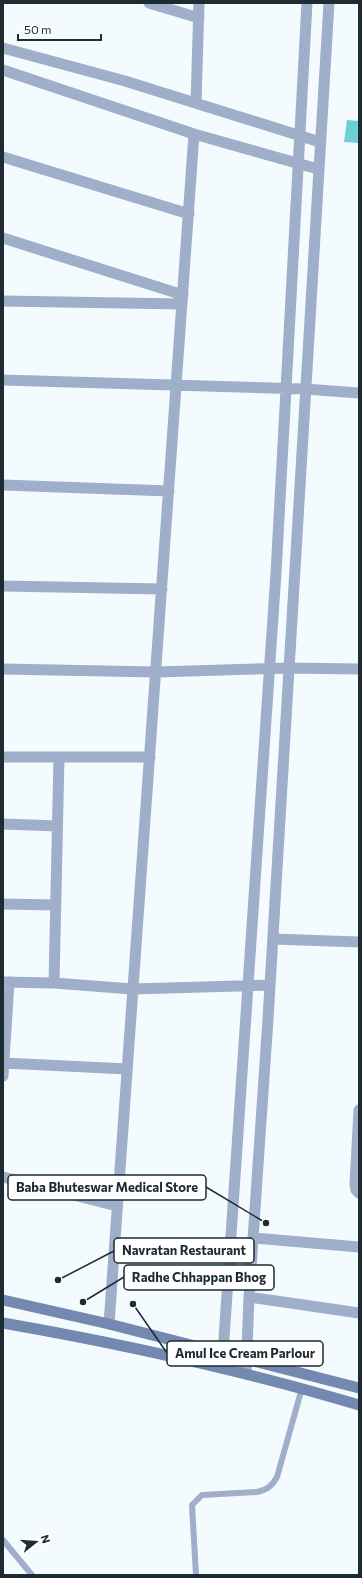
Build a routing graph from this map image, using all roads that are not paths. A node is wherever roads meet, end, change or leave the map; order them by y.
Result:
1 (149, 3) edge
2 (199, 3) edge
3 (307, 3) edge
4 (329, 3) edge
5 (199, 18) junction
6 (3, 48) edge
7 (3, 70) edge
8 (196, 103) junction
9 (194, 134) junction
10 (300, 134) junction
11 (320, 142) junction
12 (3, 157) edge
13 (298, 165) junction
14 (318, 169) junction
15 (189, 214) junction
16 (3, 238) edge
17 (183, 299) junction
18 (3, 301) edge
19 (3, 380) edge
20 (177, 386) junction
21 (286, 389) junction
22 (305, 389) junction
23 (359, 393) edge
24 (3, 485) edge
25 (169, 491) junction
26 (3, 586) edge
27 (162, 589) junction
28 (289, 668) junction
29 (3, 669) edge
30 (270, 669) junction
31 (359, 670) edge
32 (156, 672) junction
33 (3, 757) edge
34 (59, 757) junction
35 (150, 757) junction
36 (3, 824) edge
37 (57, 826) junction
38 (3, 904) edge
39 (55, 905) junction
40 (273, 939) junction
41 (359, 942) edge
42 (6, 982) edge
43 (54, 983) junction
44 (249, 985) junction
45 (270, 985) junction
46 (132, 989) junction
47 (4, 1063) edge
48 (126, 1069) junction
49 (3, 1076) edge
50 (359, 1117) edge
51 (3, 1177) edge
52 (359, 1193) edge
53 (117, 1206) junction
54 (253, 1238) junction
55 (359, 1246) edge
56 (249, 1297) junction
57 (3, 1300) edge
58 (359, 1313) edge
59 (3, 1323) edge
60 (109, 1324) junction
61 (223, 1352) junction
62 (248, 1358) junction
63 (222, 1368) junction
64 (246, 1374) junction
65 (302, 1388) junction
66 (359, 1388) edge
67 (359, 1405) edge
68 (3, 1540) edge
69 (32, 1575) edge
70 (196, 1575) edge

1 - 5 street
2 - 5 street
3 - 10 street
4 - 11 street
5 - 8 street
6 - 8 street
7 - 9 street
8 - 10 street
9 - 13 street
9 - 15 street
10 - 11 street
10 - 13 street
11 - 14 street
12 - 15 street
13 - 14 street
13 - 21 street
14 - 22 street
15 - 17 street
16 - 17 street
17 - 18 street
17 - 20 street
19 - 20 street
20 - 21 street
20 - 25 street
21 - 22 street
21 - 30 street
22 - 23 street
22 - 28 street
24 - 25 street
25 - 27 street
26 - 27 street
27 - 32 street
28 - 30 street
28 - 31 street
28 - 40 street
29 - 32 street
30 - 32 street
30 - 44 street
32 - 35 street
33 - 34 street
34 - 35 street
34 - 37 street
35 - 46 street
36 - 37 street
37 - 39 street
38 - 39 street
39 - 43 street
40 - 41 street
40 - 45 street
42 - 43 street
42 - 47 street
43 - 46 street
44 - 45 street
44 - 46 street
44 - 61 street
45 - 54 street
46 - 48 street
47 - 48 street
47 - 49 street
48 - 53 street
50 - 52 street
51 - 53 street
53 - 60 street
54 - 55 street
54 - 56 street
56 - 58 street
56 - 62 street
57 - 60 main road
59 - 63 main road
60 - 61 main road
61 - 62 main road
61 - 63 street
62 - 64 street
62 - 66 main road
63 - 64 main road
64 - 65 main road
65 - 67 main road
65 - 70 lane
68 - 69 lane

